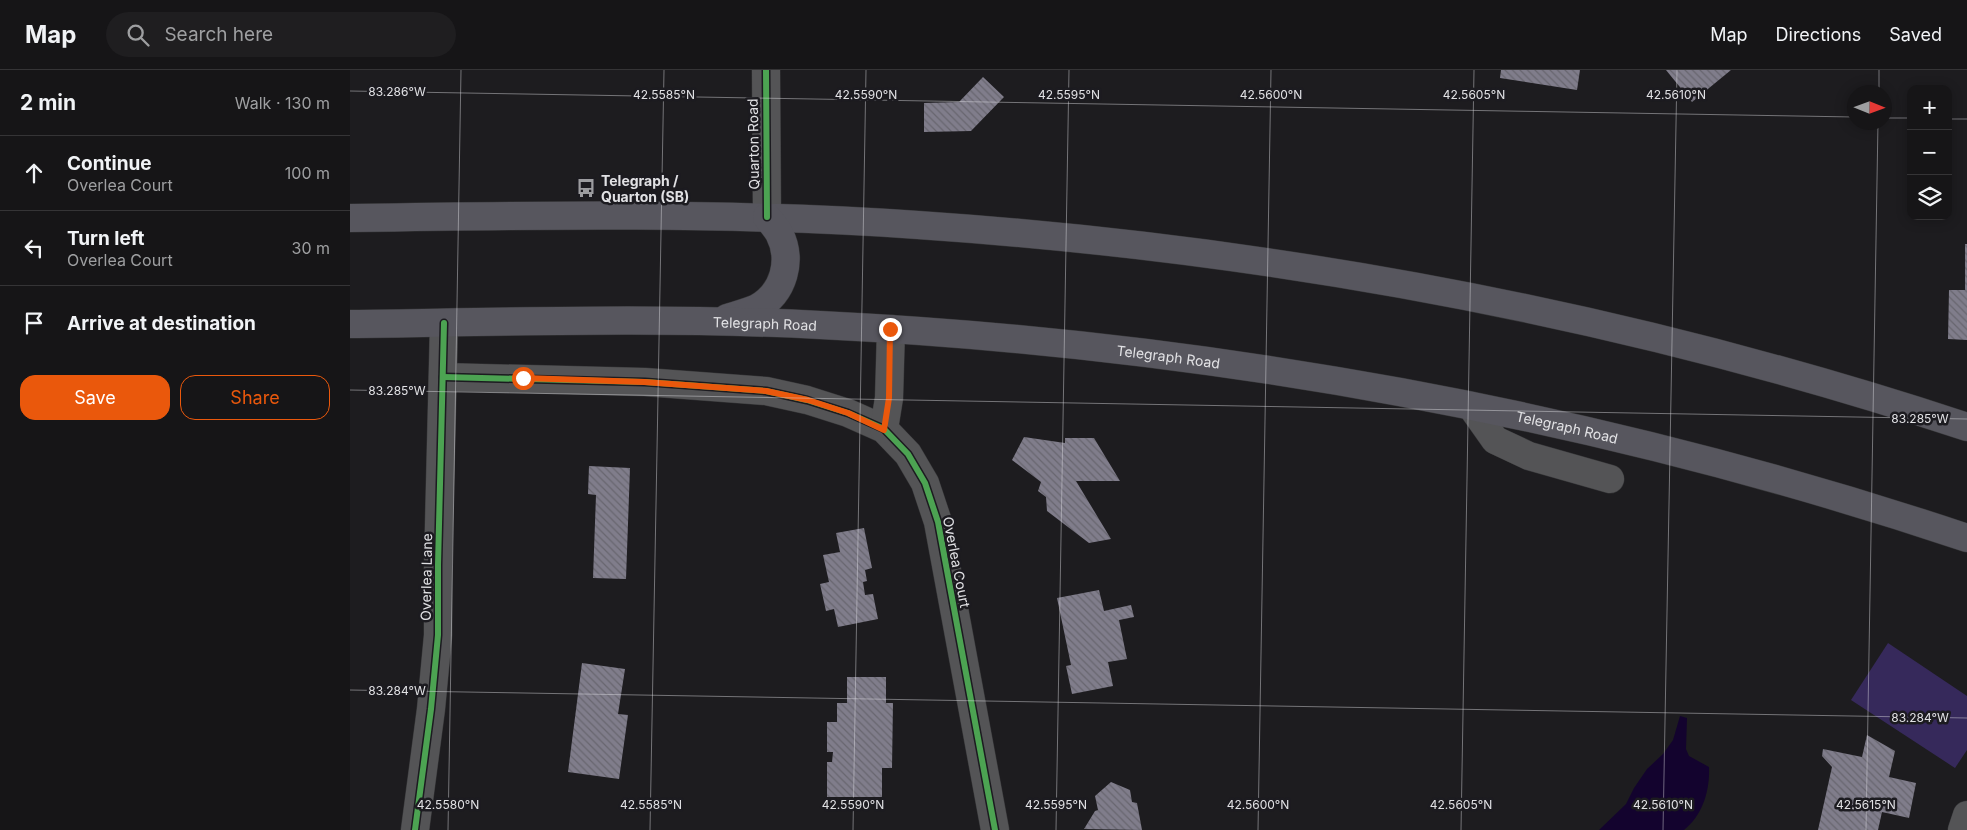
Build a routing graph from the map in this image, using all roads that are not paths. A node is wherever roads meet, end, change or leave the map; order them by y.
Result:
1 (766, 70) edge
2 (350, 218) edge
3 (767, 218) junction
4 (718, 322) junction
5 (444, 323) junction
6 (350, 324) edge
7 (890, 329) junction
8 (443, 377) junction
9 (1471, 406) junction
10 (1967, 427) edge
11 (884, 430) junction
12 (1610, 479) dead end
13 (1967, 538) edge
14 (1967, 815) edge
15 (415, 830) edge
16 (995, 830) edge
17 (1962, 830) edge

1 - 3 street, Quarton Road
2 - 3 highway
3 - 4 highway
3 - 10 highway
4 - 5 highway, Telegraph Road
4 - 7 highway, Telegraph Road
5 - 6 highway, Telegraph Road
5 - 8 street, Overlea Lane
7 - 9 highway, Telegraph Road
7 - 11 street
8 - 11 street, Overlea Court
8 - 15 street, Overlea Lane
9 - 12 street
9 - 13 highway, Telegraph Road
11 - 16 street, Overlea Court
14 - 17 street

